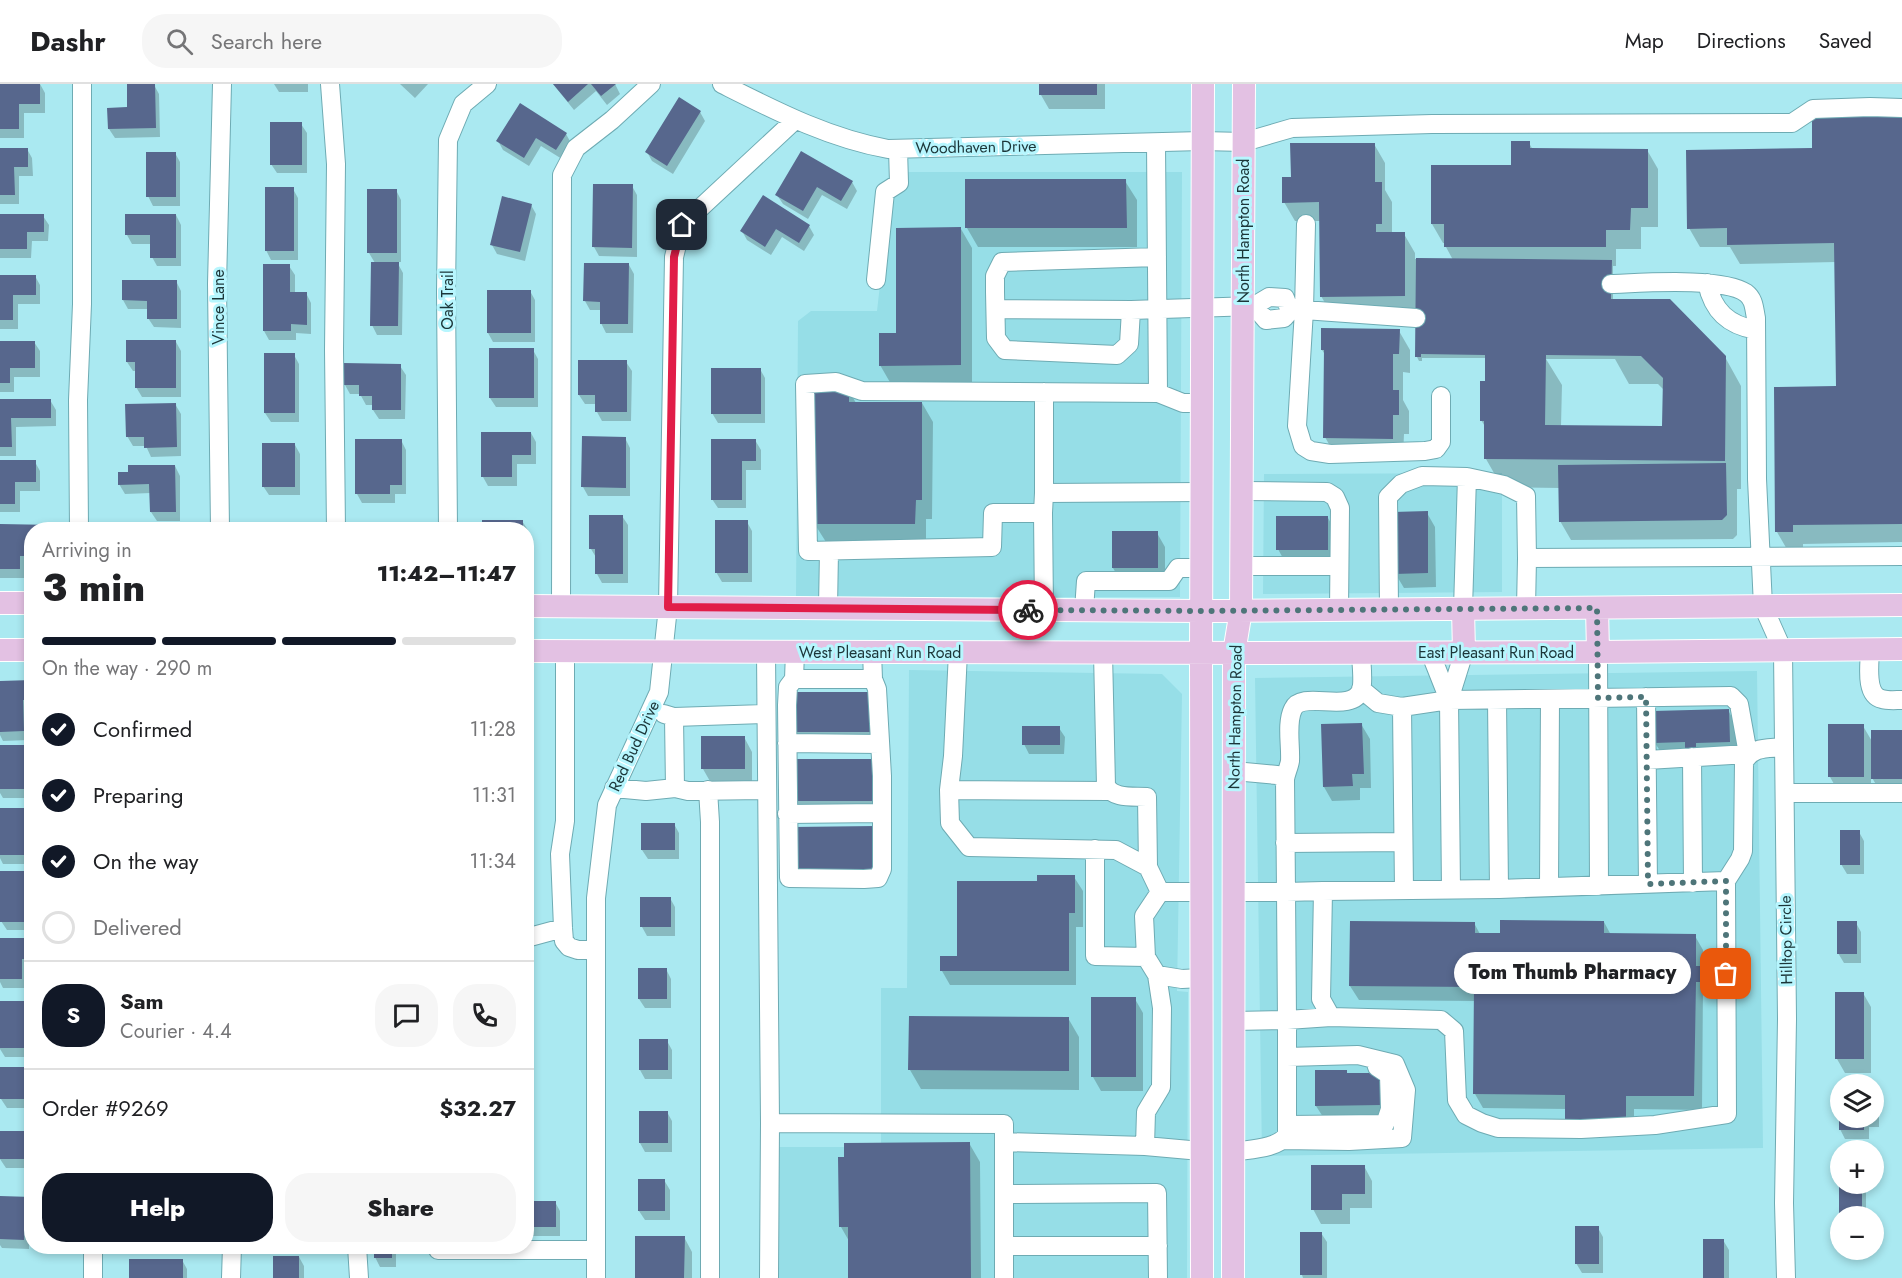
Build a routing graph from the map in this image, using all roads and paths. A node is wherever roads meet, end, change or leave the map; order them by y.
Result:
1 (81, 84) edge
2 (222, 84) edge
3 (330, 84) edge
4 (487, 84) edge
5 (651, 84) edge
6 (722, 84) edge
7 (1203, 84) edge
8 (1244, 84) edge
9 (1902, 108) edge
10 (795, 120) junction
11 (1202, 141) junction
12 (1244, 142) junction
13 (1156, 143) junction
14 (898, 149) junction
15 (1306, 224) dead end
16 (1157, 257) junction
17 (876, 280) dead end
18 (1707, 283) junction
19 (1611, 284) dead end
20 (1248, 306) junction
21 (1202, 307) junction
22 (1157, 308) junction
23 (996, 309) junction
24 (1131, 310) junction
25 (1297, 310) junction
26 (1416, 318) dead end
27 (1756, 330) junction
28 (1044, 392) junction
29 (1158, 393) junction
30 (1441, 396) dead end
31 (1202, 404) junction
32 (1467, 477) junction
33 (1242, 491) junction
34 (1202, 492) junction
35 (1044, 493) junction
36 (1043, 513) junction
37 (79, 522) edge
38 (220, 522) edge
39 (336, 522) edge
40 (448, 522) edge
41 (829, 551) junction
42 (1902, 555) edge
43 (1761, 557) junction
44 (1527, 558) junction
45 (1241, 566) junction
46 (1339, 566) junction
47 (1202, 568) junction
48 (0, 603) edge
49 (24, 603) edge
50 (1902, 605) edge
51 (534, 606) edge
52 (561, 606) junction
53 (1763, 606) junction
54 (668, 607) junction
55 (828, 608) junction
56 (1526, 608) junction
57 (1597, 608) junction
58 (1389, 609) junction
59 (1464, 609) junction
60 (1044, 610) junction
61 (1084, 610) junction
62 (1241, 610) junction
63 (1339, 610) junction
64 (1201, 611) junction
65 (1870, 649) junction
66 (1902, 649) edge
67 (0, 650) edge
68 (24, 650) edge
69 (534, 651) edge
70 (565, 651) junction
71 (663, 651) junction
72 (1782, 651) junction
73 (766, 652) junction
74 (795, 652) junction
75 (872, 652) junction
76 (958, 652) junction
77 (1430, 652) junction
78 (1464, 652) junction
79 (1598, 652) junction
80 (1103, 653) junction
81 (1201, 653) junction
82 (1234, 653) junction
83 (1361, 653) junction
84 (794, 679) junction
85 (873, 679) junction
86 (1361, 689) junction
87 (1646, 697) junction
88 (1598, 698) junction
89 (1551, 699) junction
90 (1449, 700) junction
91 (1497, 700) junction
92 (1902, 700) edge
93 (1402, 707) junction
94 (651, 711) junction
95 (766, 714) junction
96 (674, 717) junction
97 (787, 743) junction
98 (880, 744) junction
99 (1784, 747) junction
100 (1748, 754) junction
101 (1692, 758) junction
102 (1647, 760) junction
103 (1234, 771) junction
104 (1285, 779) junction
105 (615, 788) junction
106 (675, 788) junction
107 (708, 790) junction
108 (767, 790) junction
109 (949, 790) junction
110 (1109, 791) junction
111 (1785, 793) junction
112 (1902, 793) edge
113 (881, 813) junction
114 (788, 814) junction
115 (1403, 842) junction
116 (1285, 843) junction
117 (1095, 849) junction
118 (1148, 867) junction
119 (789, 878) junction
120 (768, 881) junction
121 (1726, 881) junction
122 (1693, 882) junction
123 (1648, 884) junction
124 (1599, 886) junction
125 (1549, 887) junction
126 (1499, 889) junction
127 (1404, 890) junction
128 (1451, 890) junction
129 (1323, 891) junction
130 (1160, 892) junction
131 (1201, 892) junction
132 (1234, 892) junction
133 (1286, 892) junction
134 (562, 928) junction
135 (534, 936) edge
136 (596, 950) junction
137 (1146, 957) junction
138 (1157, 975) junction
139 (1201, 978) junction
140 (1331, 1017) junction
141 (1287, 1020) junction
142 (1234, 1021) junction
143 (1287, 1057) junction
144 (770, 1123) junction
145 (1286, 1132) junction
146 (1004, 1142) junction
147 (1145, 1146) junction
148 (1201, 1151) junction
149 (1233, 1152) junction
150 (1004, 1194) junction
151 (1004, 1245) junction
152 (1158, 1246) junction
153 (534, 1250) edge
154 (596, 1250) junction
155 (93, 1254) edge
156 (232, 1254) edge
157 (358, 1254) edge
158 (93, 1278) edge
159 (231, 1278) edge
160 (359, 1278) edge
161 (596, 1278) edge
162 (710, 1278) edge
163 (769, 1278) edge
164 (1004, 1278) edge
165 (1158, 1278) edge
166 (1202, 1278) edge
167 (1233, 1278) edge
168 (1786, 1278) edge

1 - 37 street
2 - 38 street, Vince Lane
3 - 39 street
4 - 40 street, Oak Trail
5 - 52 street
6 - 10 street, Woodhaven Drive
7 - 11 main road, North Hampton Road
8 - 12 main road, North Hampton Road
9 - 12 street, Woodhaven Drive
10 - 14 street, Woodhaven Drive
10 - 54 street, Red Bud Drive
11 - 12 street, Woodhaven Drive
11 - 13 street, Woodhaven Drive
11 - 21 main road, North Hampton Road
12 - 20 main road, North Hampton Road
13 - 14 street, Woodhaven Drive
13 - 16 street
14 - 17 street
15 - 25 street
16 - 22 street
16 - 23 street
18 - 19 street
18 - 27 street
18 - 27 street
20 - 21 street
20 - 25 street
20 - 33 main road, North Hampton Road
21 - 22 street
21 - 31 main road, North Hampton Road
22 - 24 street
22 - 29 street
23 - 24 street
23 - 24 street
25 - 26 street
25 - 30 street
27 - 43 street
28 - 29 street
28 - 35 street
28 - 41 street
29 - 31 street
31 - 34 main road, North Hampton Road
32 - 44 street
32 - 58 street
32 - 59 street
33 - 45 main road, North Hampton Road
33 - 46 street
34 - 35 street
34 - 47 main road, North Hampton Road
35 - 36 street
36 - 41 street
36 - 60 street
41 - 55 street
42 - 43 street
43 - 44 street
43 - 53 street
44 - 56 street
45 - 46 street
45 - 62 main road, North Hampton Road
46 - 63 street
47 - 61 street
47 - 64 main road, North Hampton Road
48 - 49 main road
50 - 53 main road
51 - 52 main road
52 - 54 main road
53 - 57 main road
53 - 72 street, Hilltop Circle
54 - 55 main road
54 - 71 street, Red Bud Drive
55 - 60 main road
56 - 57 main road
56 - 59 main road
57 - 79 main road
58 - 59 main road
58 - 63 main road
59 - 78 main road
60 - 61 main road
61 - 64 main road
62 - 63 main road
62 - 64 main road
62 - 82 main road, North Hampton Road
64 - 81 main road, North Hampton Road
65 - 66 main road, East Pleasant Run Road
65 - 72 main road, East Pleasant Run Road
65 - 92 street
67 - 68 main road
69 - 70 main road, West Pleasant Run Road
70 - 71 main road, West Pleasant Run Road
70 - 134 street
71 - 73 main road, West Pleasant Run Road
71 - 94 street, Red Bud Drive
72 - 79 main road, East Pleasant Run Road
72 - 99 street, Hilltop Circle
73 - 74 main road, West Pleasant Run Road
73 - 95 street
74 - 75 main road, West Pleasant Run Road
74 - 84 street
75 - 76 main road, West Pleasant Run Road
75 - 85 street
76 - 80 main road, West Pleasant Run Road
76 - 109 street
77 - 78 main road, East Pleasant Run Road
77 - 83 main road, East Pleasant Run Road
77 - 90 street
78 - 79 main road, East Pleasant Run Road
78 - 90 street
79 - 88 street
80 - 81 main road, West Pleasant Run Road
80 - 110 street
81 - 82 main road, West Pleasant Run Road
81 - 131 main road, North Hampton Road
82 - 83 main road, East Pleasant Run Road
82 - 103 main road, North Hampton Road
83 - 86 street
84 - 85 street
84 - 97 street
85 - 98 street
86 - 93 street
86 - 104 street
87 - 88 street
87 - 100 street
87 - 102 street
88 - 89 street
88 - 124 street
89 - 91 street
89 - 125 street
90 - 91 street
90 - 93 street
90 - 128 street
91 - 126 street
93 - 115 street
94 - 96 street
94 - 105 street, Red Bud Drive
95 - 96 street
95 - 108 street
96 - 106 street
97 - 98 street
97 - 114 street
98 - 113 street
99 - 100 street
99 - 111 street, Hilltop Circle
100 - 101 street
100 - 121 street
101 - 102 street
101 - 122 street
102 - 123 street
103 - 104 street
103 - 132 main road, North Hampton Road
104 - 116 street
105 - 106 street
105 - 136 street, Red Bud Drive
106 - 107 street
107 - 108 street
107 - 162 street
108 - 120 street
109 - 110 street
109 - 117 street
110 - 118 street
111 - 112 street
111 - 168 street, Hilltop Circle
113 - 114 street
113 - 119 street
114 - 119 street
115 - 116 street
115 - 127 street
116 - 133 street
117 - 118 street
117 - 137 street
118 - 130 street
119 - 120 street
120 - 144 street
121 - 122 street
121 - 140 street
122 - 123 street
123 - 124 street
124 - 125 street
125 - 126 street
126 - 128 street
127 - 128 street
127 - 129 street
129 - 133 street
129 - 140 street
130 - 131 street
130 - 137 street
131 - 132 main road
131 - 139 main road, North Hampton Road
132 - 133 street
132 - 142 main road, North Hampton Road
133 - 141 street
134 - 135 street
134 - 136 street
136 - 154 street, Red Bud Drive
137 - 138 street
138 - 139 street
138 - 147 street
139 - 148 main road, North Hampton Road
140 - 141 street
141 - 142 street
141 - 143 street
142 - 149 main road, North Hampton Road
143 - 145 street
143 - 145 street
144 - 146 street
144 - 163 street
145 - 149 street
146 - 147 street
146 - 150 street
147 - 148 street
148 - 149 main road
148 - 166 main road, North Hampton Road
149 - 167 main road, North Hampton Road
150 - 151 street
150 - 152 street
151 - 152 street
151 - 164 street
152 - 165 street
153 - 154 street
154 - 161 street, Red Bud Drive
155 - 158 street
156 - 159 street
157 - 160 street

